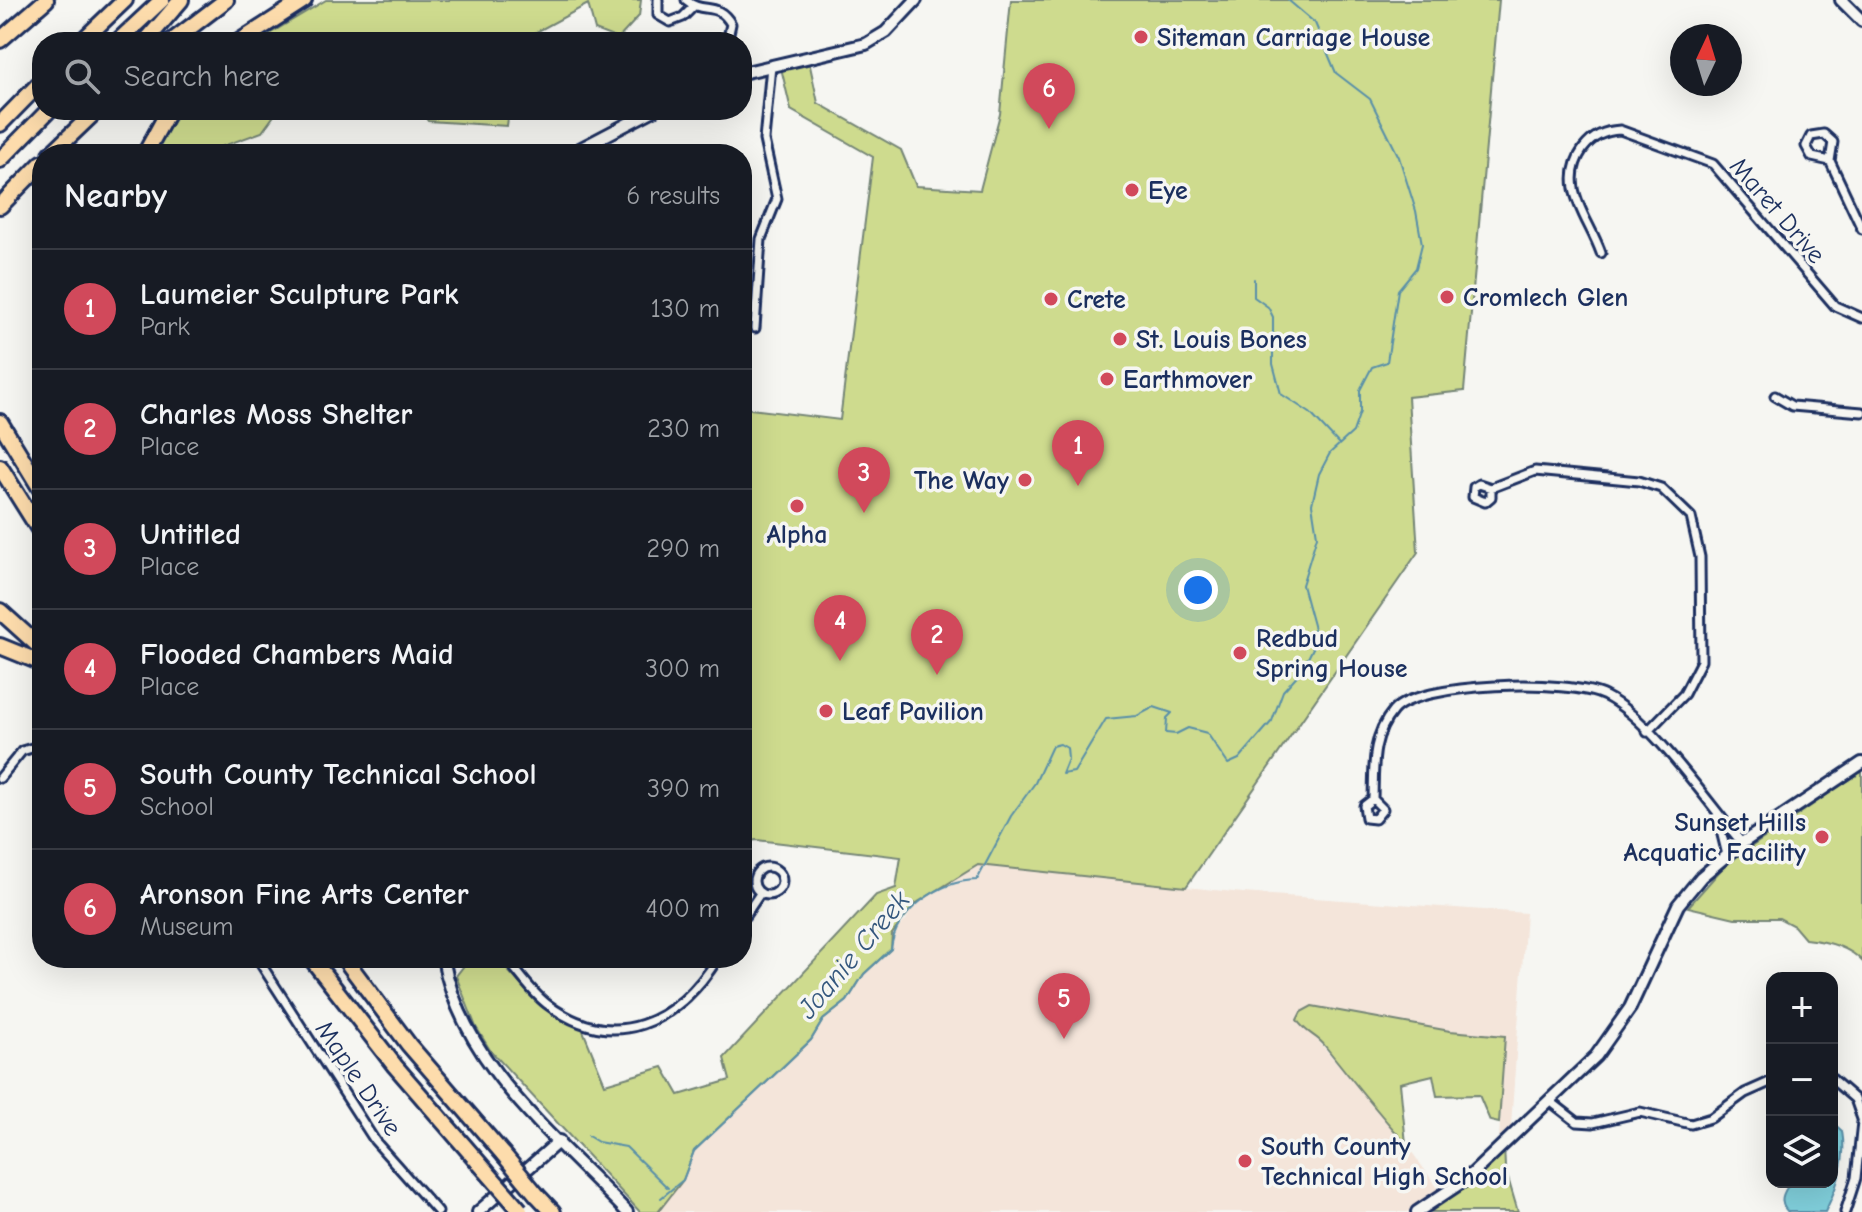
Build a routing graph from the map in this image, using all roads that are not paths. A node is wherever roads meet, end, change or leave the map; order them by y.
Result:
1 (46, 0) edge
2 (162, 0) edge
3 (181, 0) edge
4 (226, 0) edge
5 (304, 0) edge
6 (315, 0) edge
7 (658, 0) edge
8 (686, 0) edge
9 (916, 0) edge
10 (1841, 0) edge
11 (121, 2) edge
12 (693, 7) junction
13 (274, 20) junction
14 (1862, 21) edge
15 (91, 32) edge
16 (128, 32) edge
17 (154, 32) edge
18 (184, 32) edge
19 (255, 32) edge
20 (729, 32) edge
21 (0, 40) edge
22 (771, 66) junction
23 (752, 71) edge
24 (32, 91) edge
25 (39, 120) edge
26 (79, 120) edge
27 (87, 120) edge
28 (164, 120) edge
29 (635, 120) edge
30 (0, 124) edge
31 (60, 144) edge
32 (62, 144) edge
33 (150, 144) edge
34 (589, 144) edge
35 (0, 160) edge
36 (1830, 161) dead end
37 (32, 173) edge
38 (0, 206) edge
39 (1862, 229) edge
40 (1601, 253) dead end
41 (1862, 318) edge
42 (755, 328) dead end
43 (1775, 396) dead end
44 (1862, 412) edge
45 (0, 422) edge
46 (0, 467) edge
47 (32, 475) edge
48 (1491, 488) dead end
49 (32, 518) edge
50 (0, 611) edge
51 (32, 640) edge
52 (0, 646) edge
53 (32, 659) edge
54 (1647, 732) junction
55 (32, 748) edge
56 (1862, 763) edge
57 (0, 778) edge
58 (1373, 799) dead end
59 (1716, 813) junction
60 (1742, 843) junction
61 (1727, 855) junction
62 (759, 895) junction
63 (752, 905) edge
64 (263, 968) edge
65 (319, 968) edge
66 (351, 968) edge
67 (446, 968) edge
68 (516, 968) edge
69 (712, 968) edge
70 (1766, 1084) edge
71 (1838, 1084) edge
72 (1550, 1101) junction
73 (1862, 1120) edge
74 (559, 1141) junction
75 (521, 1211) edge
76 (438, 1212) edge
77 (478, 1212) edge
78 (553, 1212) edge
79 (627, 1212) edge
80 (1417, 1212) edge
81 (1845, 1212) edge

1 - 21 highway
2 - 16 highway
3 - 17 highway
4 - 18 highway
5 - 13 highway
6 - 13 highway
7 - 12 street
8 - 12 street
9 - 22 street
10 - 14 street
11 - 15 highway
12 - 20 street
13 - 19 highway
22 - 23 street
22 - 42 street
24 - 30 highway
25 - 35 highway
26 - 31 highway
27 - 32 highway
28 - 33 highway
29 - 34 street
36 - 39 street
37 - 38 highway
40 - 41 street, Maret Drive
43 - 44 street
45 - 47 highway
46 - 49 highway
48 - 54 street
50 - 51 highway
52 - 53 highway
54 - 58 street
54 - 59 street
55 - 57 street
56 - 60 street
59 - 60 street
59 - 61 street
60 - 61 street
61 - 72 street
62 - 62 street
62 - 63 street
64 - 76 street, Maple Drive
65 - 75 highway, bridge
66 - 78 highway, bridge
67 - 74 street
68 - 69 street
70 - 72 street
71 - 73 street
72 - 80 street
73 - 81 street
74 - 77 street
74 - 79 street

